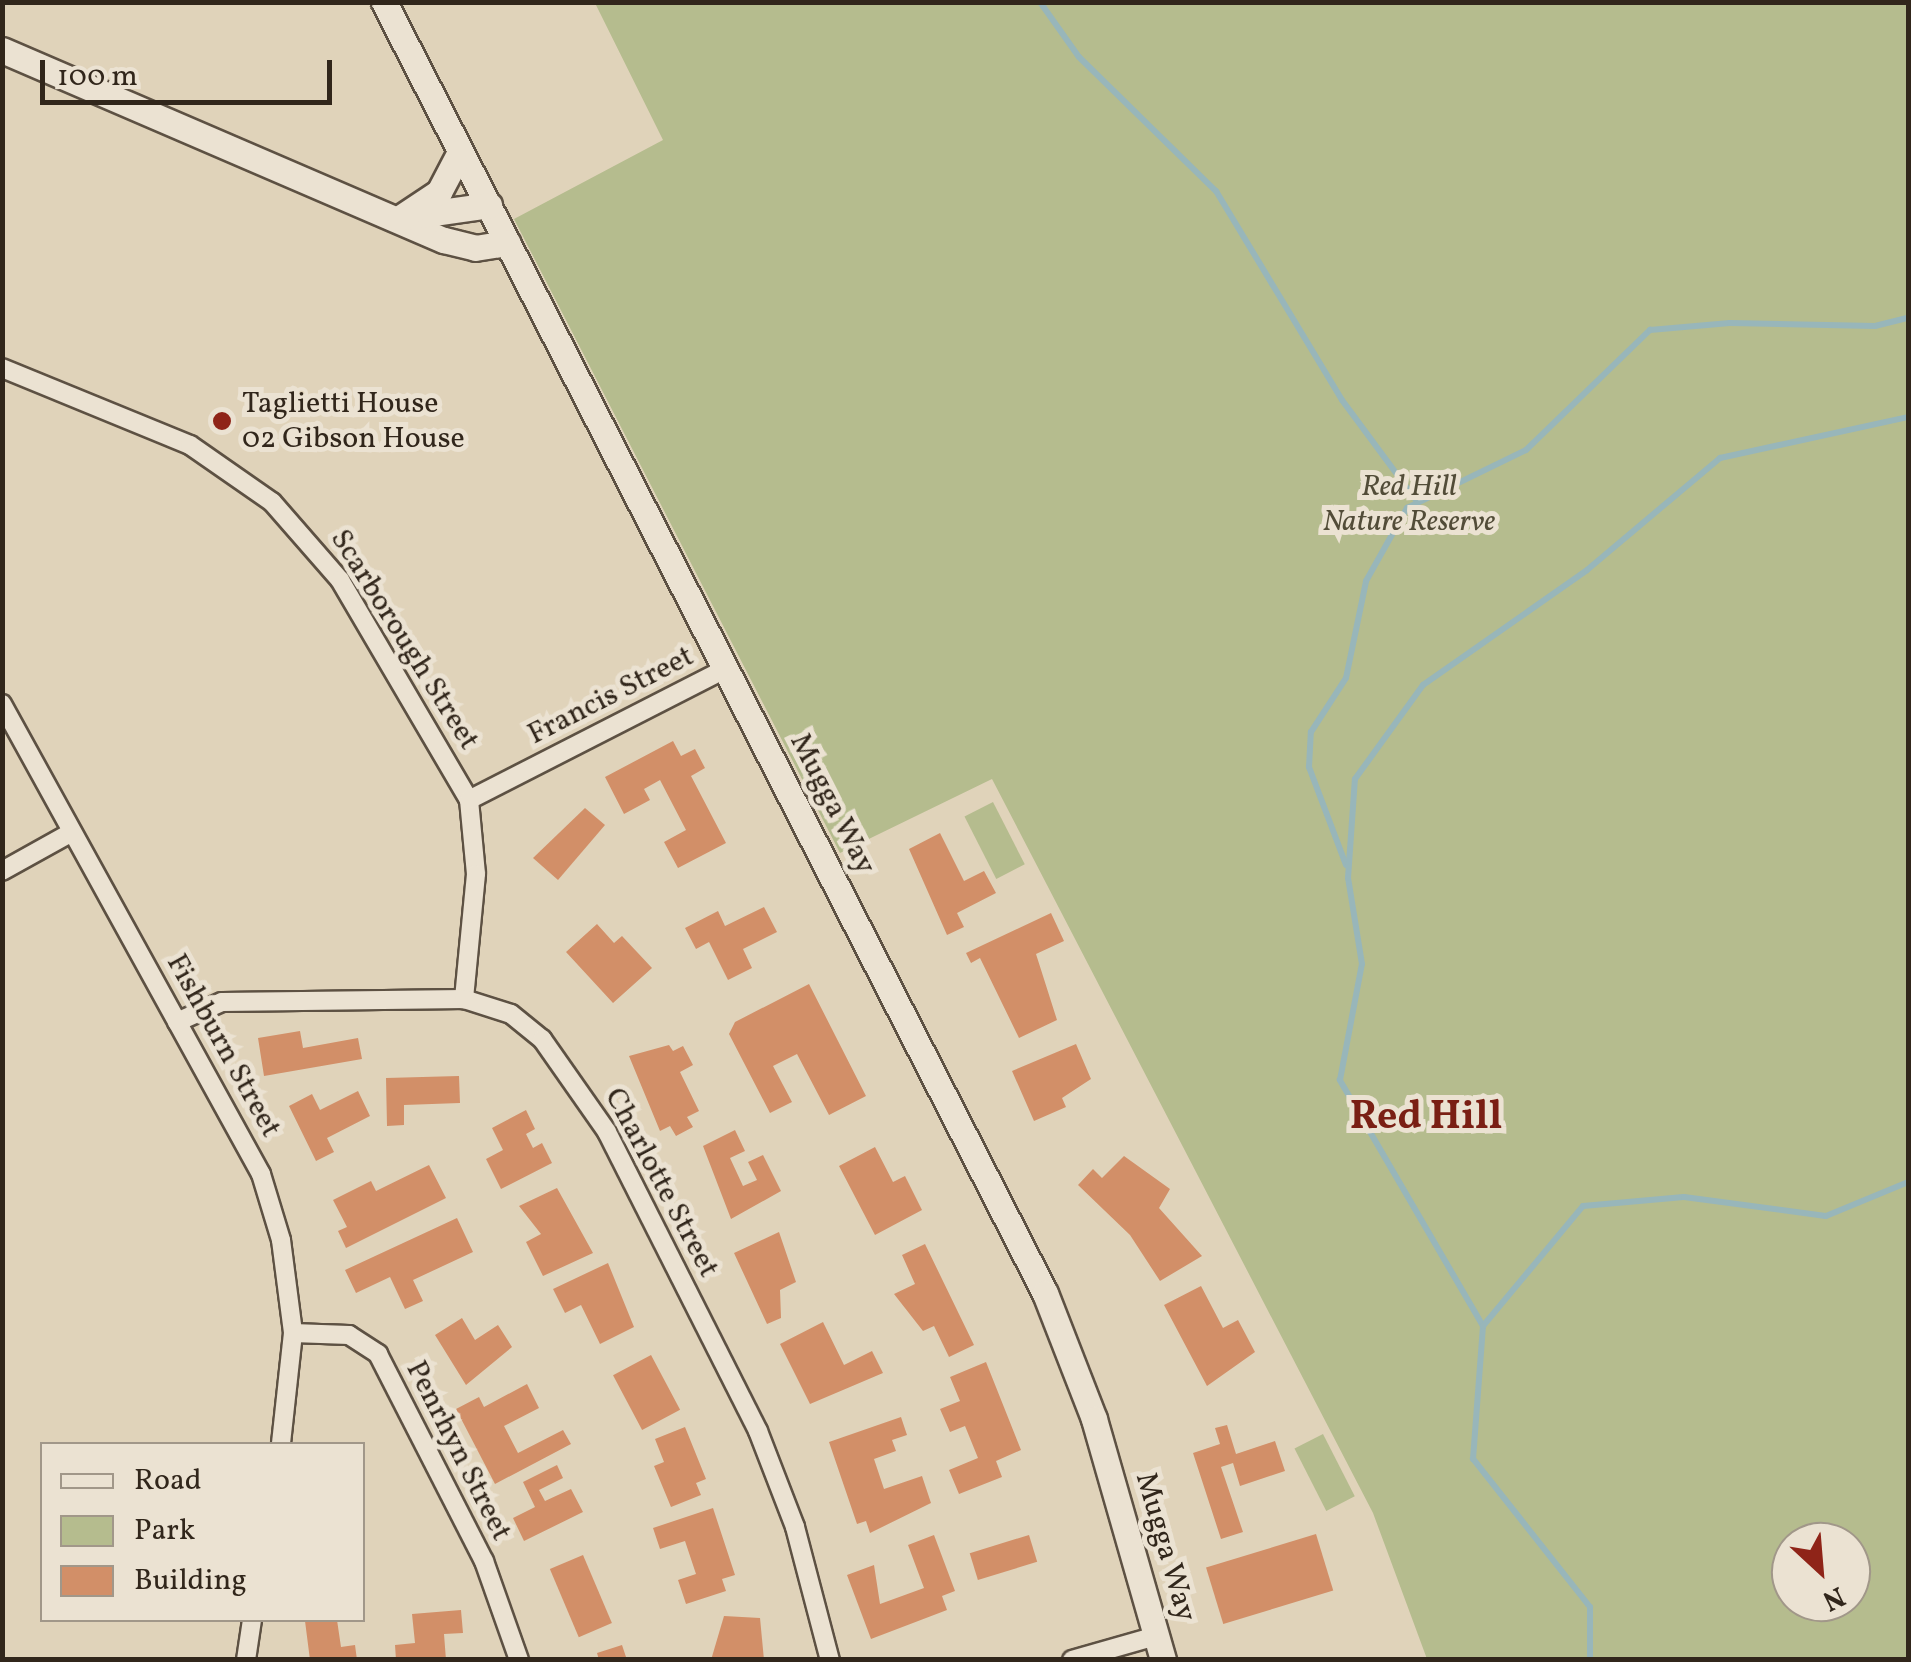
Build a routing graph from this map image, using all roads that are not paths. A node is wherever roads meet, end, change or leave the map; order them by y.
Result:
1 (384, 2) edge
2 (2, 50) edge
3 (460, 152) junction
4 (488, 205) junction
5 (400, 218) junction
6 (508, 243) junction
7 (2, 368) edge
8 (725, 669) junction
9 (2, 704) edge
10 (469, 800) junction
11 (72, 832) junction
12 (2, 871) edge
13 (464, 999) junction
14 (177, 1022) junction
15 (293, 1332) junction
16 (281, 1442) edge
17 (252, 1622) edge
18 (1160, 1648) edge
19 (246, 1660) edge
20 (519, 1660) edge
21 (830, 1660) edge
22 (1072, 1660) edge

1 - 3 main road, Mugga Way
2 - 5 main road
3 - 4 main road, Mugga Way
3 - 5 main road
4 - 5 main road
4 - 6 main road, Mugga Way
5 - 6 main road
6 - 8 main road, Mugga Way
7 - 10 street, Scarborough Street
8 - 10 street, Francis Street
8 - 18 main road, Mugga Way
9 - 11 street, Fishburn Street
10 - 13 street, Scarborough Street
11 - 12 street
11 - 14 street, Fishburn Street
13 - 14 street, Charlotte Street
13 - 21 street, Charlotte Street
14 - 15 street, Fishburn Street
15 - 16 street, Fishburn Street
15 - 20 street, Penrhyn Street
17 - 19 street
18 - 22 street

